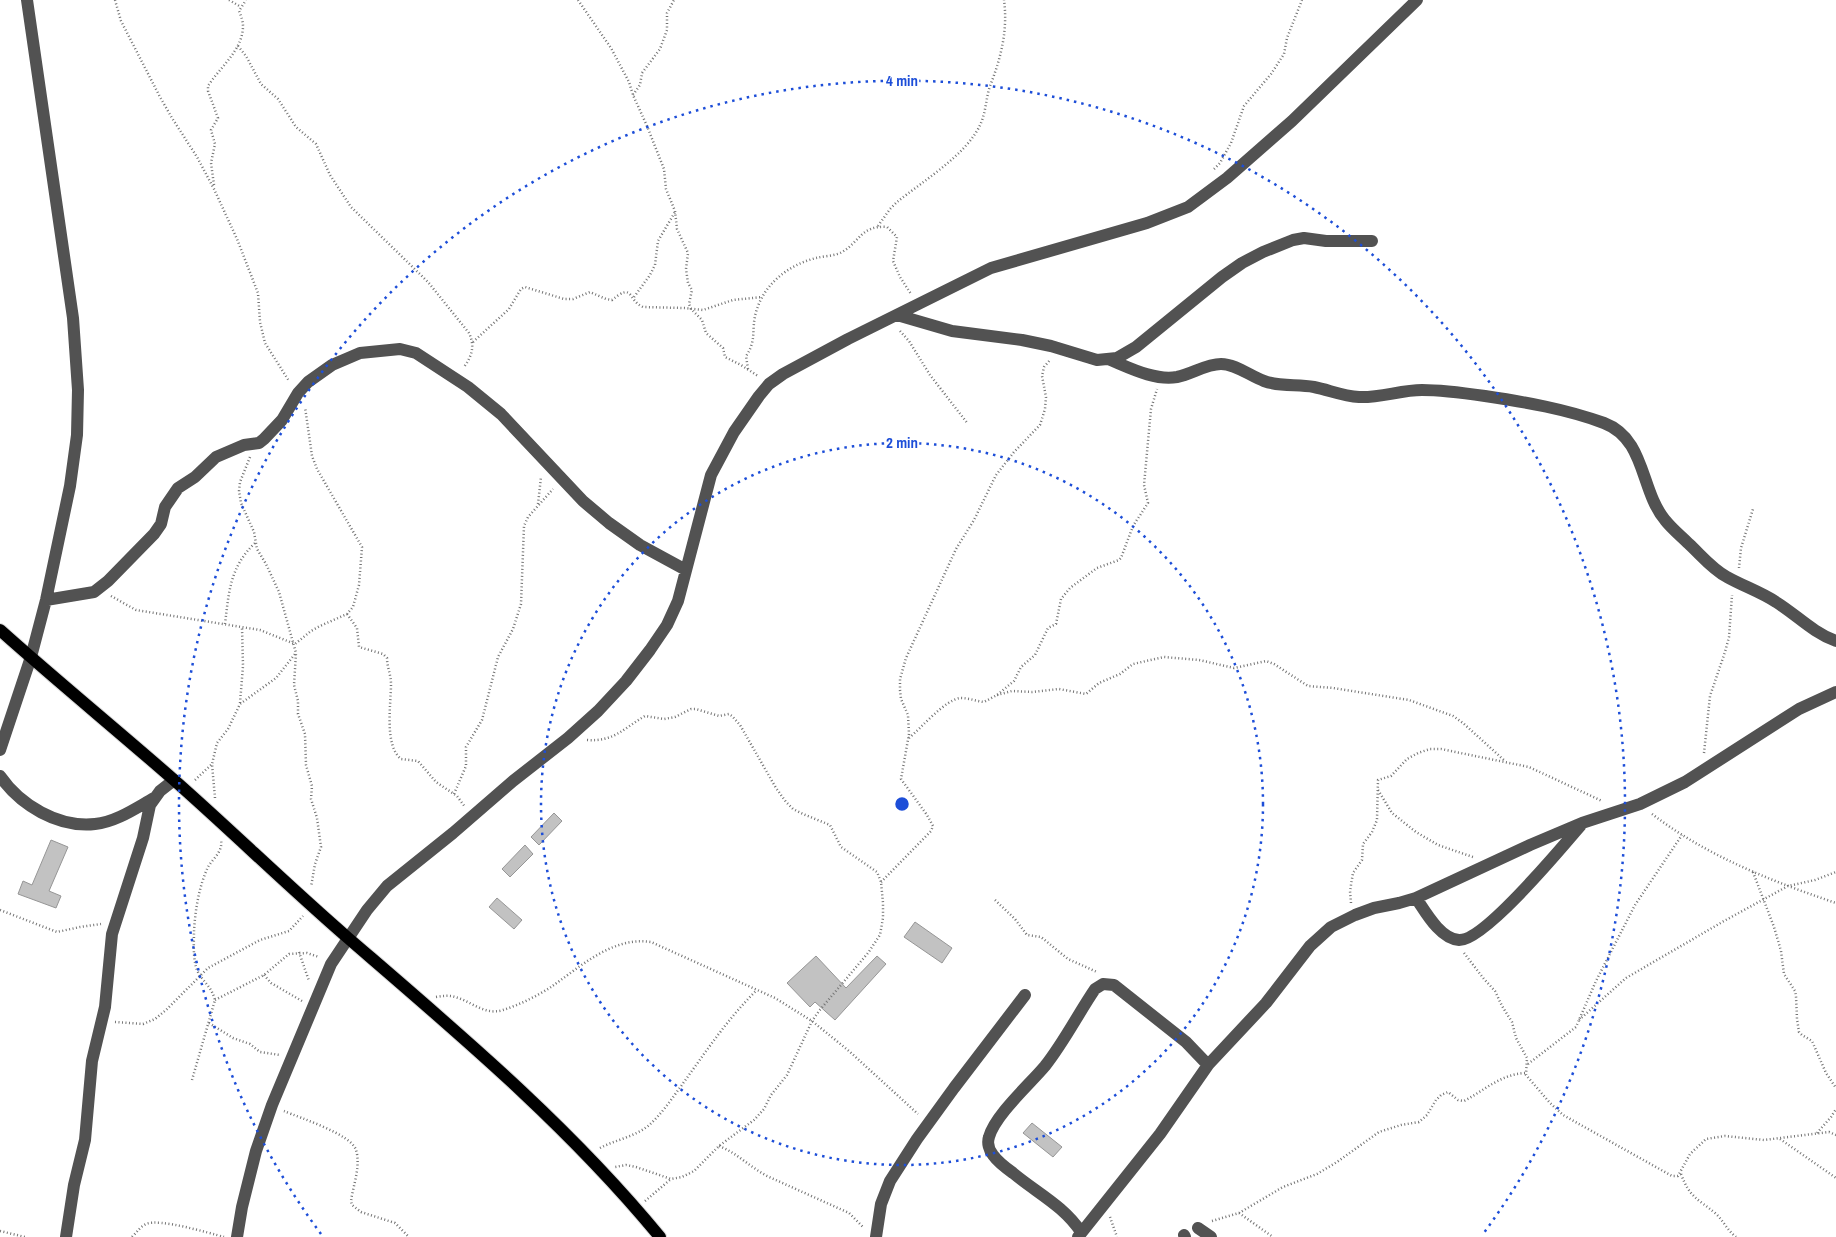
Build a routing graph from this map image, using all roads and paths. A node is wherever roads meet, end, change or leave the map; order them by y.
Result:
1 (27, 0) edge
2 (115, 0) edge
3 (229, 0) edge
4 (246, 0) edge
5 (578, 0) edge
6 (674, 0) edge
7 (1004, 0) edge
8 (1302, 0) edge
9 (1416, 0) edge
10 (240, 7) junction
11 (238, 46) junction
12 (633, 95) junction
13 (1208, 175) dead end
14 (214, 189) junction
15 (675, 211) junction
16 (878, 226) junction
17 (1372, 241) dead end
18 (762, 297) junction
19 (634, 298) junction
20 (917, 304) junction
21 (691, 308) junction
22 (892, 317) junction
23 (473, 342) junction
24 (1063, 350) junction
25 (1108, 359) junction
26 (748, 369) junction
27 (1154, 376) junction
28 (456, 379) junction
29 (769, 384) junction
30 (298, 394) junction
31 (968, 424) dead end
32 (258, 443) junction
33 (544, 459) junction
34 (561, 477) junction
35 (538, 505) junction
36 (1753, 509) dead end
37 (255, 543) junction
38 (686, 570) junction
39 (1733, 580) junction
40 (99, 589) junction
41 (46, 600) junction
42 (347, 614) junction
43 (225, 624) junction
44 (242, 628) junction
45 (0, 630) edge
46 (1836, 641) edge
47 (295, 644) junction
48 (31, 658) junction
49 (1836, 692) edge
50 (997, 695) junction
51 (240, 704) dead end
52 (568, 738) junction
53 (908, 739) junction
54 (0, 750) edge
55 (1505, 761) junction
56 (212, 764) dead end
57 (1702, 772) junction
58 (0, 776) edge
59 (174, 780) junction
60 (185, 790) junction
61 (1378, 790) junction
62 (454, 794) junction
63 (154, 798) junction
64 (1640, 804) junction
65 (1619, 810) junction
66 (472, 817) junction
67 (1582, 823) junction
68 (1682, 836) junction
69 (1491, 863) junction
70 (1753, 872) junction
71 (1836, 872) edge
72 (881, 882) junction
73 (1788, 886) junction
74 (1416, 898) junction
75 (995, 900) dead end
76 (1763, 900) junction
77 (1836, 903) edge
78 (310, 904) junction
79 (0, 910) edge
80 (1355, 915) junction
81 (115, 923) junction
82 (347, 938) junction
83 (1458, 940) junction
84 (299, 952) junction
85 (331, 964) junction
86 (264, 975) junction
87 (199, 976) junction
88 (1114, 985) junction
89 (758, 990) junction
90 (1025, 995) dead end
91 (214, 1000) junction
92 (314, 1001) junction
93 (422, 1001) junction
94 (102, 1020) junction
95 (1579, 1020) junction
96 (812, 1021) junction
97 (208, 1023) junction
98 (289, 1063) junction
99 (1528, 1064) junction
100 (1208, 1065) junction
101 (1526, 1073) junction
102 (192, 1080) dead end
103 (1836, 1088) edge
104 (272, 1105) junction
105 (1836, 1109) edge
106 (928, 1124) junction
107 (1817, 1133) junction
108 (1836, 1135) edge
109 (1779, 1138) junction
110 (719, 1146) junction
111 (588, 1156) junction
112 (602, 1169) junction
113 (1680, 1173) junction
114 (1836, 1178) edge
115 (671, 1179) junction
116 (1105, 1204) junction
117 (637, 1208) junction
118 (1239, 1214) junction
119 (1198, 1228) joint
120 (0, 1230) edge
121 (871, 1234) edge
122 (1080, 1235) edge
123 (25, 1237) edge
124 (66, 1237) edge
125 (132, 1237) edge
126 (224, 1237) edge
127 (238, 1237) edge
128 (409, 1237) edge
129 (660, 1237) edge
130 (1117, 1237) edge
131 (1211, 1237) edge
132 (1273, 1237) edge
133 (1736, 1237) edge

1 - 41 street
2 - 14 path
3 - 10 path
4 - 10 path
5 - 12 path
6 - 12 path
7 - 16 path
8 - 13 path
9 - 20 street
10 - 11 path
11 - 14 path
11 - 23 path
12 - 15 path
14 - 30 path
15 - 19 path
15 - 21 path
16 - 18 path
16 - 20 path
17 - 25 street
18 - 21 path
18 - 26 path
19 - 21 path
19 - 23 path
20 - 22 street
21 - 26 path
22 - 24 street
22 - 29 street
22 - 31 path
23 - 28 path
24 - 25 street
24 - 53 path
25 - 27 street
26 - 29 path
27 - 39 street
27 - 50 path
28 - 30 street
28 - 33 street
29 - 38 street
30 - 32 street
30 - 42 path
32 - 37 path
32 - 40 street
33 - 34 street
33 - 35 path
34 - 35 path
34 - 38 street
35 - 62 path
36 - 39 path
37 - 43 path
37 - 47 path
38 - 52 street
39 - 46 street
39 - 57 path
40 - 41 street
40 - 43 path
41 - 48 street
42 - 47 path
42 - 62 path
43 - 44 path
44 - 47 path
44 - 51 path
45 - 48 main road
47 - 78 path
48 - 54 street
48 - 59 main road
49 - 57 street
50 - 53 path
50 - 55 path
52 - 66 street
52 - 72 path
53 - 72 path
55 - 61 path
55 - 65 path
56 - 60 path
57 - 64 street
58 - 63 street
59 - 60 main road
59 - 63 street
60 - 78 main road
61 - 69 path
61 - 80 path
62 - 66 path
63 - 81 street
64 - 65 street
64 - 68 path
65 - 67 street
66 - 82 street
67 - 69 street
67 - 83 street
68 - 70 path
68 - 95 path
69 - 74 street
70 - 73 path
70 - 76 path
71 - 73 path
72 - 96 path
73 - 76 path
73 - 77 path
74 - 80 street
74 - 83 street
75 - 88 path
76 - 95 path
76 - 103 path
78 - 82 main road
78 - 87 path
79 - 81 path
80 - 100 street
81 - 94 street
82 - 85 street
82 - 93 main road
83 - 99 path
84 - 85 path
84 - 86 path
84 - 92 path
85 - 92 street
86 - 91 path
86 - 92 path
87 - 91 path
87 - 94 path
88 - 100 street
88 - 122 street
89 - 93 path
89 - 96 path
89 - 111 path
90 - 106 street
91 - 97 path
92 - 98 street
93 - 111 main road
94 - 124 street
95 - 99 path
96 - 106 path
96 - 110 path
97 - 98 path
97 - 102 path
98 - 104 street
99 - 101 path
100 - 116 street
101 - 113 path
101 - 118 path
104 - 127 street
104 - 128 path
105 - 107 path
106 - 121 street
107 - 108 path
107 - 109 path
109 - 113 path
109 - 114 path
110 - 115 path
110 - 121 path
111 - 112 main road
112 - 115 path
112 - 117 main road
113 - 133 path
115 - 117 path
116 - 122 street
116 - 130 path
117 - 129 main road
118 - 119 path
118 - 132 path
119 - 131 street
120 - 123 path
125 - 126 path

